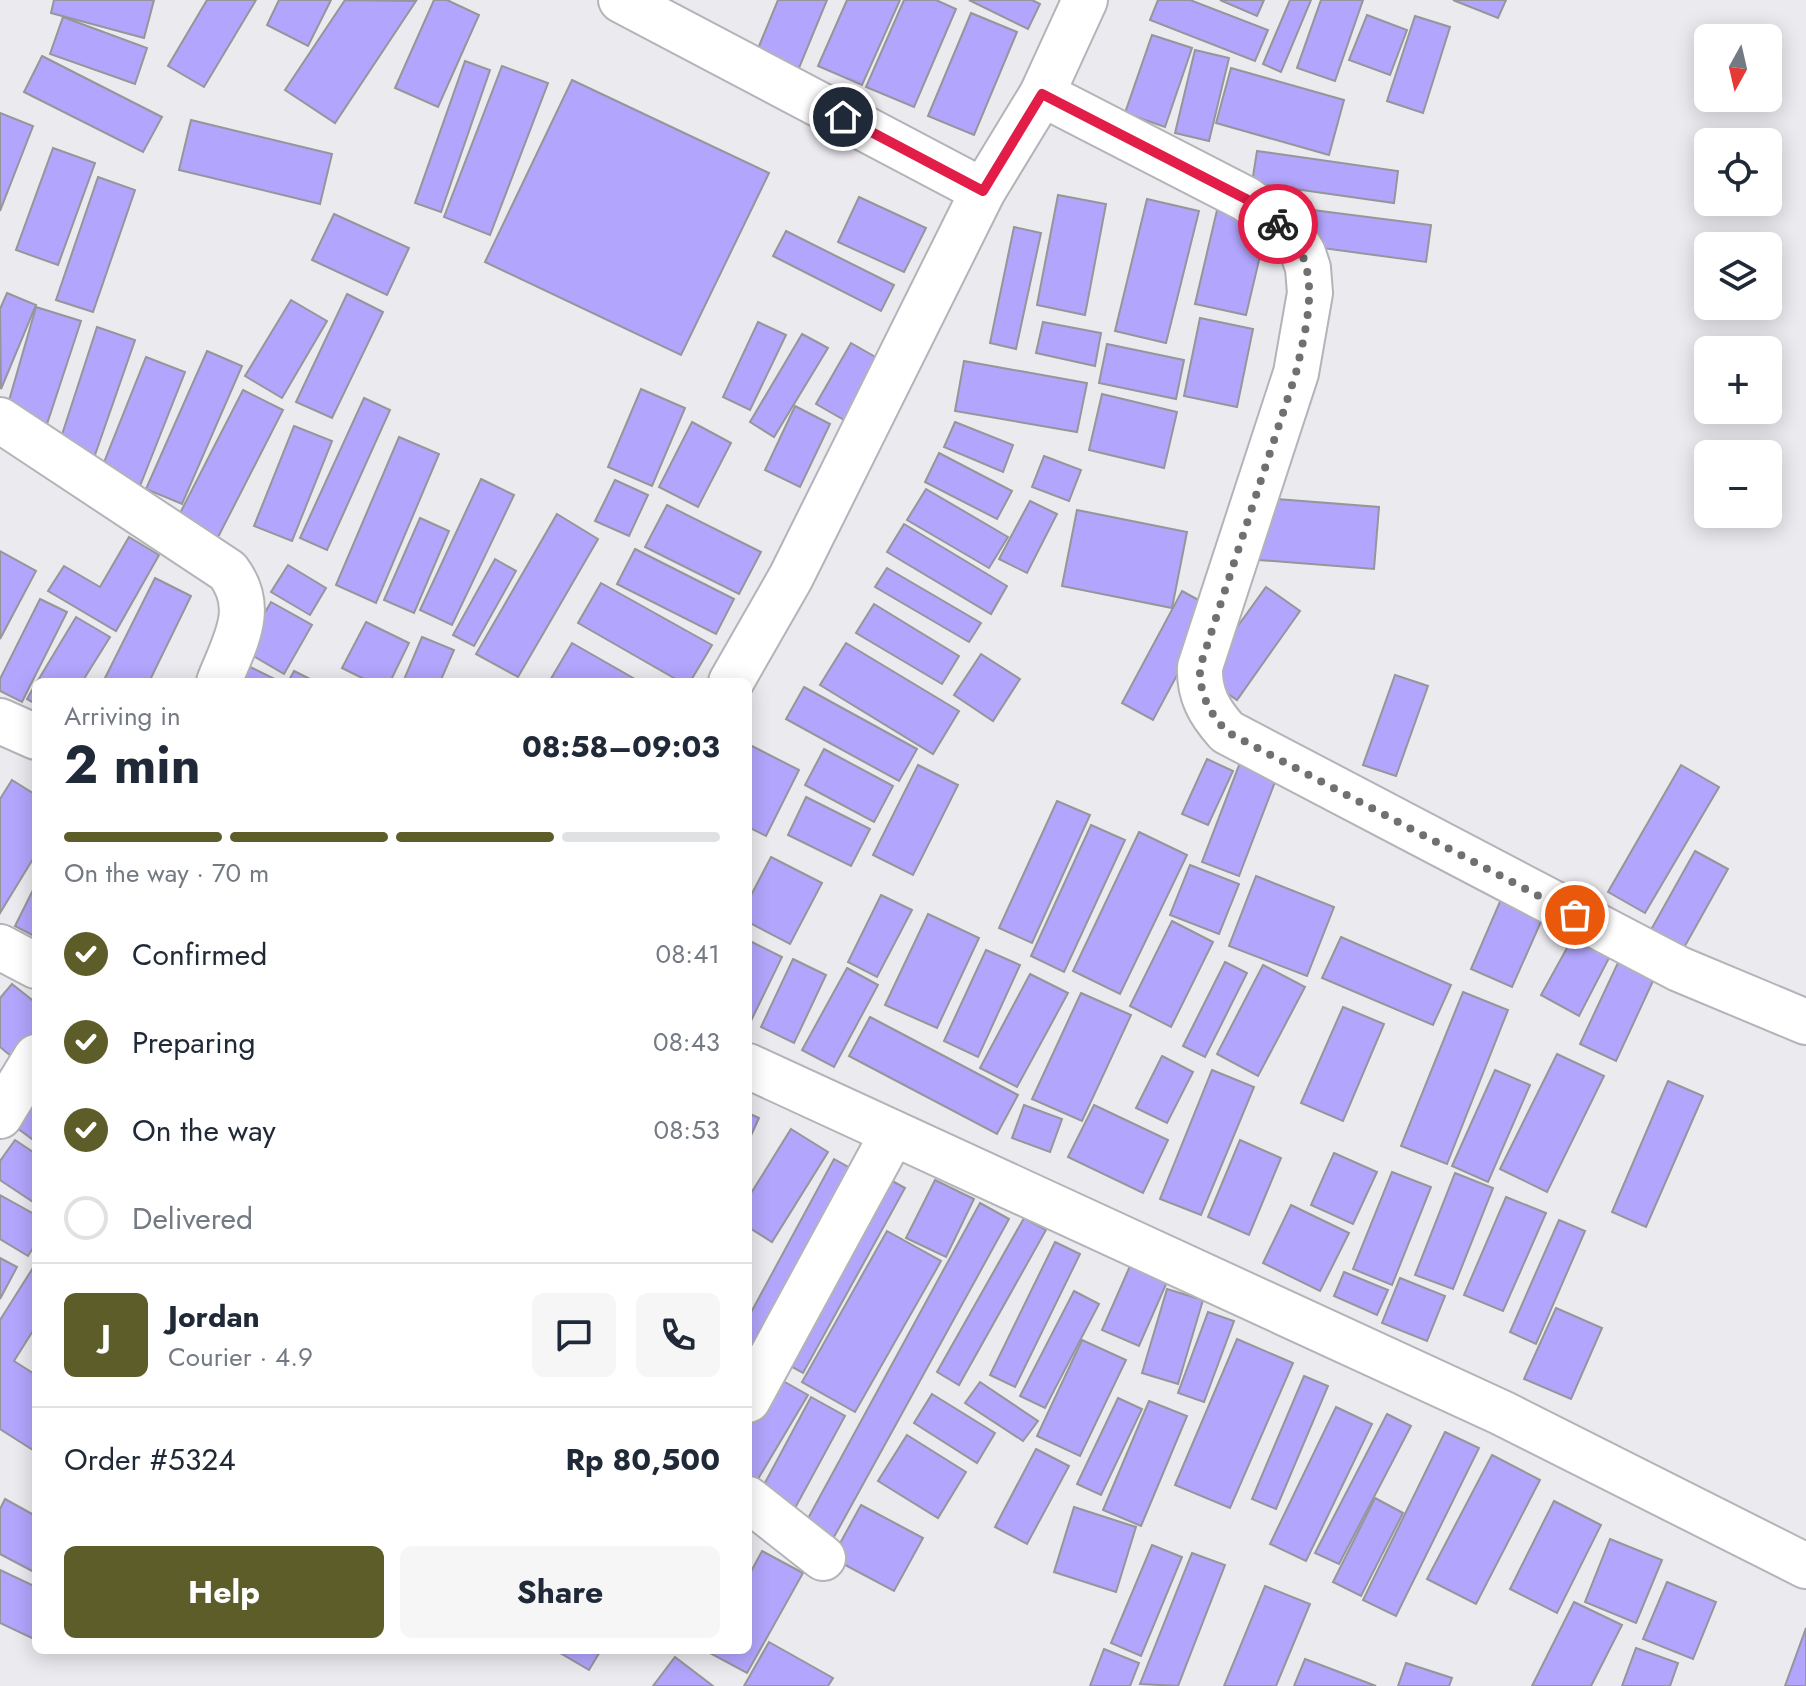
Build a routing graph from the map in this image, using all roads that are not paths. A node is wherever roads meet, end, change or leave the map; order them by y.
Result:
1 (621, 0) edge
2 (1085, 0) edge
3 (1042, 94) junction
4 (983, 191) junction
5 (0, 420) edge
6 (220, 678) edge
7 (733, 678) edge
8 (0, 721) edge
9 (32, 735) edge
10 (0, 947) edge
11 (32, 964) edge
12 (1806, 1022) edge
13 (32, 1064) edge
14 (752, 1068) edge
15 (0, 1116) edge
16 (893, 1133) junction
17 (752, 1393) edge
18 (752, 1502) edge
19 (823, 1558) dead end
20 (1806, 1566) edge

1 - 4 street
2 - 3 street
3 - 4 street
3 - 12 street
4 - 7 street
5 - 6 street
8 - 9 street
10 - 11 street
13 - 15 street
14 - 16 street
16 - 17 street
16 - 20 street
18 - 19 street

